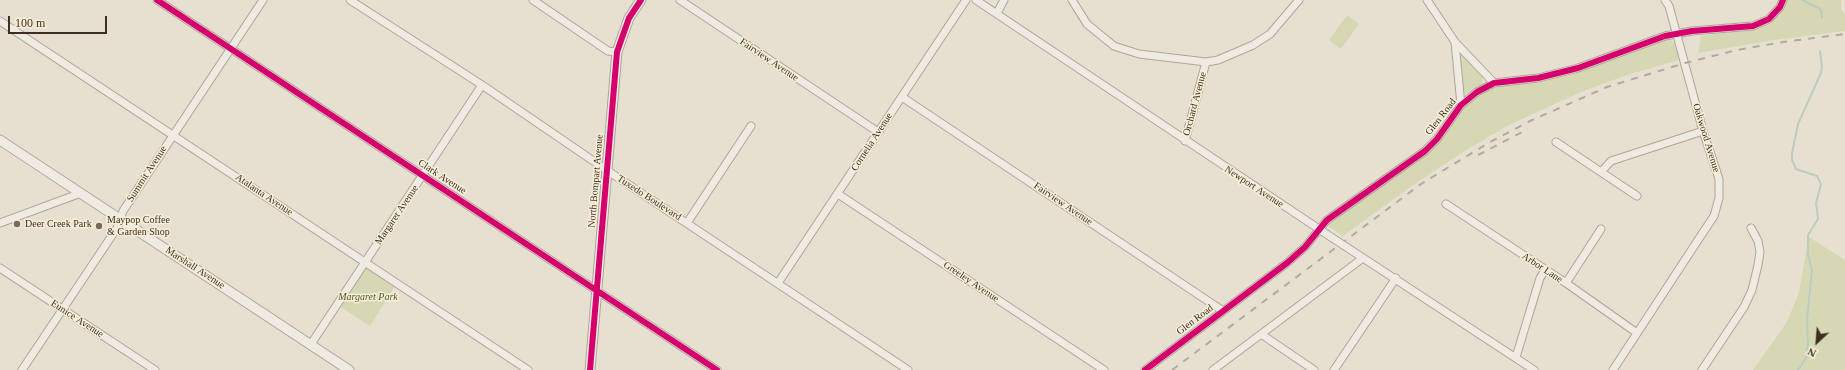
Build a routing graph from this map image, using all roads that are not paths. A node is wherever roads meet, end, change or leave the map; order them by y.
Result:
1 (157, 0) edge
2 (263, 0) edge
3 (350, 0) edge
4 (532, 0) edge
5 (641, 0) edge
6 (680, 0) edge
7 (966, 0) edge
8 (976, 0) edge
9 (1004, 0) edge
10 (1072, 0) edge
11 (1300, 0) edge
12 (1427, 0) edge
13 (1666, 0) edge
14 (1783, 0) edge
15 (997, 14) junction
16 (0, 21) edge
17 (1676, 34) junction
18 (1455, 42) junction
19 (230, 49) junction
20 (617, 52) junction
21 (1206, 62) junction
22 (1494, 83) junction
23 (482, 85) junction
24 (902, 97) junction
25 (1460, 105) junction
26 (751, 126) dead end
27 (1704, 131) junction
28 (878, 132) junction
29 (173, 135) junction
30 (0, 140) edge
31 (1185, 141) junction
32 (1556, 142) dead end
33 (608, 171) junction
34 (1601, 172) junction
35 (423, 176) junction
36 (81, 193) junction
37 (838, 194) junction
38 (1637, 196) dead end
39 (1446, 204) dead end
40 (120, 219) junction
41 (0, 223) edge
42 (687, 223) junction
43 (1751, 228) dead end
44 (1318, 229) junction
45 (1601, 229) dead end
46 (1360, 256) junction
47 (366, 262) junction
48 (0, 268) edge
49 (1545, 270) junction
50 (1396, 278) junction
51 (778, 283) junction
52 (1566, 283) junction
53 (596, 290) junction
54 (62, 309) junction
55 (1223, 311) junction
56 (1637, 333) junction
57 (1261, 334) junction
58 (311, 344) junction
59 (1516, 358) junction
60 (22, 370) edge
61 (155, 370) edge
62 (349, 370) edge
63 (528, 370) edge
64 (590, 370) edge
65 (717, 370) edge
66 (908, 370) edge
67 (1104, 370) edge
68 (1145, 370) edge
69 (1213, 370) edge
70 (1314, 370) edge
71 (1334, 370) edge
72 (1534, 370) edge
73 (1613, 370) edge
74 (1702, 370) edge

1 - 19 street, Clark Avenue
2 - 19 street, Summit Avenue
3 - 23 street, Tuxedo Boulevard
4 - 20 street
5 - 20 street, North Bompart Avenue
6 - 28 street, Fairview Avenue
7 - 24 street, Cornelia Avenue
8 - 15 street, Newport Avenue
9 - 15 street
10 - 21 street
11 - 21 street, Orchard Avenue
12 - 18 street
13 - 17 street, Oakwood Avenue
14 - 17 street, Glen Road
15 - 31 street, Newport Avenue
16 - 29 street, Atalanta Avenue
17 - 22 street, Glen Road
17 - 27 street, Oakwood Avenue
18 - 22 street
18 - 25 street
19 - 29 street, Summit Avenue
19 - 35 street, Clark Avenue
20 - 33 street, North Bompart Avenue
21 - 31 street, Orchard Avenue
22 - 25 street, Glen Road
23 - 33 street, Tuxedo Boulevard
23 - 35 street, Margaret Avenue
24 - 28 street, Cornelia Avenue
24 - 55 street, Fairview Avenue
25 - 44 street, Glen Road
26 - 42 street
27 - 34 street
27 - 56 street, Oakwood Avenue
28 - 37 street, Cornelia Avenue
29 - 40 street, Summit Avenue
29 - 47 street, Atalanta Avenue
30 - 36 street, Marshall Avenue
31 - 44 street, Newport Avenue
32 - 34 street
33 - 42 street, Tuxedo Boulevard
33 - 53 street, North Bompart Avenue
34 - 38 street
35 - 47 street, Margaret Avenue
35 - 53 street, Clark Avenue
36 - 40 street, Marshall Avenue
36 - 41 street
37 - 51 street, Cornelia Avenue
37 - 67 street, Greeley Avenue
39 - 49 street, Arbor Lane
40 - 54 street, Summit Avenue
40 - 58 street, Marshall Avenue
42 - 51 street, Tuxedo Boulevard
43 - 74 street
44 - 46 street, Newport Avenue, bridge
44 - 55 street, Glen Road
45 - 52 street
46 - 50 street, Newport Avenue
46 - 57 street
47 - 58 street, Margaret Avenue
47 - 63 street, Atalanta Avenue
48 - 54 street, Eunice Avenue
49 - 52 street, Arbor Lane
49 - 59 street
50 - 59 street, Newport Avenue
50 - 71 street
51 - 66 street, Tuxedo Boulevard
52 - 56 street, Arbor Lane
53 - 64 street, North Bompart Avenue
53 - 65 street, Clark Avenue
54 - 60 street, Summit Avenue
54 - 61 street, Eunice Avenue
55 - 68 street, Glen Road
56 - 73 street, Oakwood Avenue
57 - 69 street
57 - 70 street
58 - 62 street, Marshall Avenue
59 - 72 street, Newport Avenue

